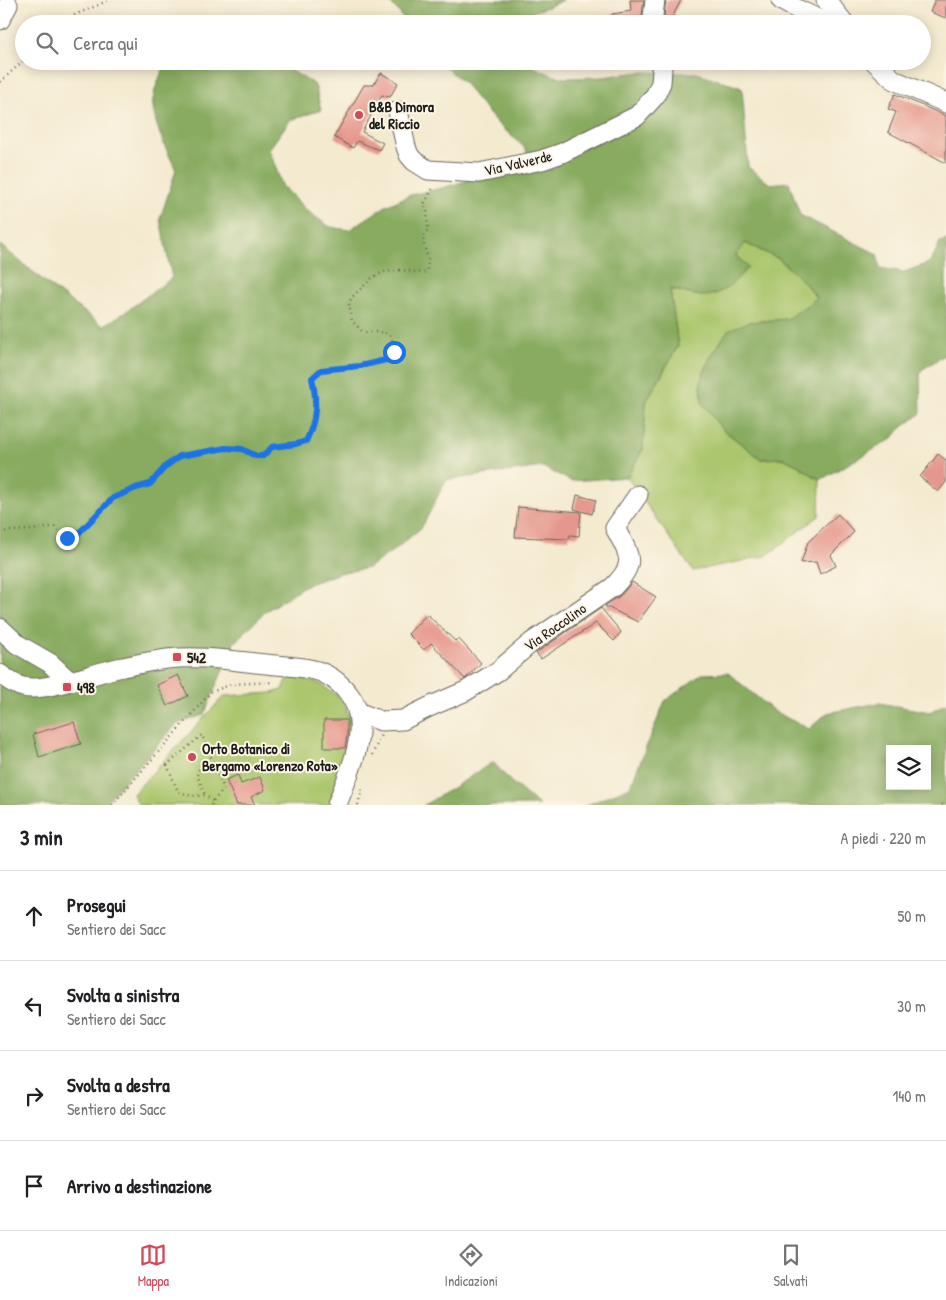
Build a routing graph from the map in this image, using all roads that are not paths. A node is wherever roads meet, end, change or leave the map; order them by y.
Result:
1 (655, 0) edge
2 (782, 0) edge
3 (826, 0) edge
4 (0, 14) edge
5 (653, 15) edge
6 (811, 15) edge
7 (838, 15) edge
8 (0, 20) edge
9 (662, 70) edge
10 (882, 70) edge
11 (946, 103) edge
12 (398, 111) dead end
13 (638, 496) dead end
14 (0, 628) edge
15 (0, 674) edge
16 (69, 681) junction
17 (358, 712) junction
18 (337, 805) edge

1 - 5 street
2 - 6 street
3 - 7 street
4 - 8 street
9 - 12 street, Via Valverde
10 - 11 street
13 - 17 street, Via Roccolino
14 - 16 street
15 - 16 street
16 - 17 street
17 - 18 street

